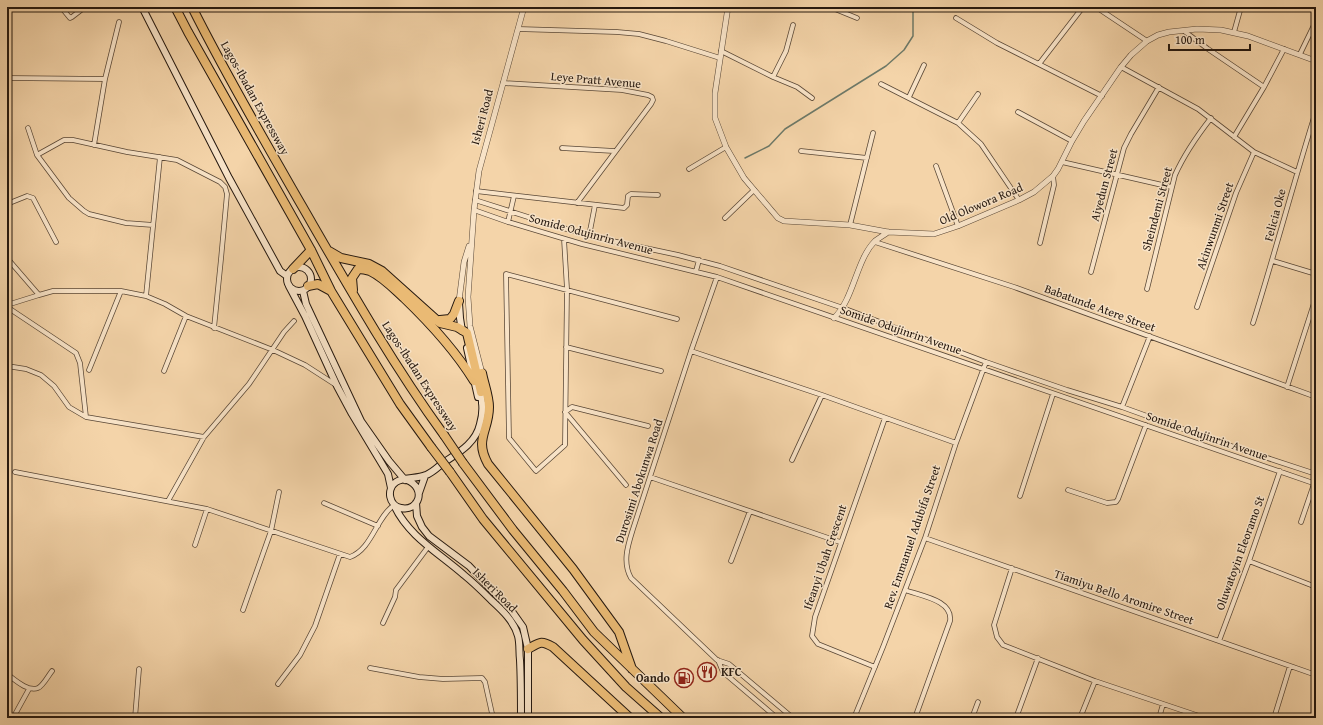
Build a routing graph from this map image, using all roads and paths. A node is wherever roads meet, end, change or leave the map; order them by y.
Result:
1 (60, 7) edge
2 (85, 7) edge
3 (142, 7) edge
4 (175, 7) edge
5 (192, 7) edge
6 (524, 7) edge
7 (728, 7) edge
8 (830, 7) edge
9 (1083, 7) edge
10 (1096, 7) edge
11 (1242, 7) edge
12 (857, 18) dead end
13 (956, 18) dead end
14 (1316, 21) edge
15 (119, 22) dead end
16 (793, 25) dead end
17 (518, 29) junction
18 (1184, 31) junction
19 (1234, 32) junction
20 (1147, 41) junction
21 (1284, 49) junction
22 (722, 51) junction
23 (1300, 54) junction
24 (720, 58) junction
25 (1316, 61) edge
26 (1040, 64) junction
27 (924, 65) dead end
28 (1122, 67) junction
29 (773, 77) junction
30 (7, 78) edge
31 (105, 78) junction
32 (503, 83) junction
33 (881, 84) dead end
34 (1159, 87) junction
35 (1264, 87) junction
36 (978, 94) dead end
37 (1102, 96) junction
38 (909, 97) junction
39 (812, 98) dead end
40 (1316, 111) edge
41 (1018, 112) dead end
42 (1211, 118) junction
43 (958, 123) junction
44 (28, 128) dead end
45 (873, 133) dead end
46 (1234, 137) junction
47 (1072, 141) junction
48 (94, 145) junction
49 (726, 147) junction
50 (562, 148) dead end
51 (614, 151) junction
52 (801, 152) dead end
53 (1254, 152) junction
54 (37, 155) junction
55 (160, 157) junction
56 (868, 158) junction
57 (1062, 162) junction
58 (936, 166) dead end
59 (689, 169) dead end
60 (1297, 172) junction
61 (1116, 175) junction
62 (1053, 176) junction
63 (1171, 187) junction
64 (754, 190) junction
65 (476, 191) junction
66 (658, 195) dead end
67 (514, 196) junction
68 (475, 200) junction
69 (1019, 200) junction
70 (577, 203) junction
71 (7, 204) edge
72 (595, 205) junction
73 (474, 210) junction
74 (511, 212) junction
75 (726, 218) dead end
76 (508, 222) junction
77 (153, 225) junction
78 (850, 225) junction
79 (958, 226) junction
80 (888, 232) junction
81 (471, 236) junction
82 (589, 236) junction
83 (564, 239) junction
84 (56, 242) dead end
85 (875, 242) junction
86 (1040, 243) dead end
87 (325, 246) junction
88 (310, 250) junction
89 (7, 258) edge
90 (699, 260) junction
91 (1273, 261) junction
92 (293, 269) junction
93 (696, 271) junction
94 (1091, 272) dead end
95 (1316, 274) edge
96 (287, 276) junction
97 (717, 277) junction
98 (289, 286) junction
99 (306, 288) junction
100 (567, 289) junction
101 (1147, 290) dead end
102 (121, 291) junction
103 (331, 291) junction
104 (39, 294) junction
105 (146, 296) junction
106 (1316, 297) edge
107 (459, 301) junction
108 (7, 306) edge
109 (361, 307) junction
110 (1197, 307) dead end
111 (843, 308) junction
112 (186, 316) junction
113 (834, 318) junction
114 (677, 319) dead end
115 (437, 320) junction
116 (294, 321) dead end
117 (1253, 323) dead end
118 (214, 328) junction
119 (462, 330) junction
120 (1150, 336) junction
121 (566, 347) junction
122 (273, 350) junction
123 (691, 351) junction
124 (986, 362) junction
125 (7, 366) edge
126 (984, 369) junction
127 (89, 370) dead end
128 (164, 371) dead end
129 (661, 371) dead end
130 (482, 373) junction
131 (474, 381) junction
132 (337, 386) junction
133 (1287, 387) junction
134 (480, 392) junction
135 (1053, 394) junction
136 (822, 395) junction
137 (1316, 397) edge
138 (1122, 407) junction
139 (565, 412) junction
140 (86, 417) junction
141 (885, 418) junction
142 (1146, 425) junction
143 (648, 426) dead end
144 (204, 437) junction
145 (956, 443) junction
146 (465, 448) junction
147 (792, 460) dead end
148 (1280, 471) junction
149 (15, 472) dead end
150 (1316, 474) edge
151 (425, 476) junction
152 (650, 477) junction
153 (406, 480) junction
154 (1315, 484) edge
155 (626, 485) dead end
156 (391, 488) junction
157 (1068, 490) dead end
158 (279, 492) dead end
159 (419, 492) junction
160 (1020, 496) dead end
161 (168, 501) junction
162 (324, 502) dead end
163 (416, 503) junction
164 (394, 505) junction
165 (207, 509) junction
166 (750, 511) junction
167 (1302, 522) dead end
168 (378, 526) junction
169 (271, 531) junction
170 (925, 538) junction
171 (840, 542) junction
172 (195, 546) dead end
173 (428, 547) junction
174 (340, 554) junction
175 (731, 561) dead end
176 (1249, 561) junction
177 (1012, 568) junction
178 (1316, 587) edge
179 (905, 590) junction
180 (243, 610) dead end
181 (383, 623) dead end
182 (1219, 640) junction
183 (528, 649) junction
184 (1038, 658) junction
185 (717, 660) junction
186 (1290, 666) junction
187 (875, 667) junction
188 (370, 668) dead end
189 (138, 669) dead end
190 (632, 669) junction
191 (52, 671) dead end
192 (7, 674) edge
193 (1316, 675) edge
194 (1095, 681) junction
195 (278, 684) dead end
196 (28, 689) junction
197 (978, 702) dead end
198 (1163, 704) junction
199 (13, 718) edge
200 (136, 718) edge
201 (493, 718) edge
202 (521, 718) edge
203 (528, 718) edge
204 (630, 718) edge
205 (661, 718) edge
206 (683, 718) edge
207 (777, 718) edge
208 (793, 718) edge
209 (854, 718) edge
210 (915, 718) edge
211 (972, 718) edge
212 (1016, 718) edge
213 (1080, 718) edge
214 (1159, 718) edge
215 (1205, 718) edge
216 (1274, 718) edge

1 - 2 street
3 - 96 main road
4 - 88 highway
5 - 87 highway, Lagos-Ibadan Expressway
6 - 17 street, Isheri Road
7 - 22 street, Old Olowora Road
8 - 12 street
9 - 26 street
10 - 20 street
11 - 19 street
13 - 26 street
14 - 23 street
15 - 31 street
16 - 29 street
17 - 24 street
17 - 32 street, Isheri Road
18 - 19 street, Old Olowora Road
18 - 20 street, Old Olowora Road
18 - 35 street
19 - 21 street, Old Olowora Road
20 - 28 street, Old Olowora Road
21 - 23 street, Old Olowora Road
21 - 35 street
22 - 24 street, Old Olowora Road
22 - 29 street
23 - 25 street, Old Olowora Road
24 - 49 street, Old Olowora Road
26 - 37 street
27 - 38 street
28 - 34 street
28 - 37 street, Old Olowora Road
29 - 39 street
30 - 31 street
31 - 48 street
32 - 51 street, Leye Pratt Avenue
32 - 65 street, Isheri Road
33 - 38 street
34 - 42 street
34 - 61 street, Aiyedun Street
35 - 46 street
36 - 43 street
37 - 47 street, Old Olowora Road
38 - 43 street
40 - 60 street, Felicia Oke
41 - 47 street
42 - 46 street
42 - 63 street, Sheindemi Street
43 - 69 street
44 - 54 street
45 - 56 street
46 - 53 street
47 - 57 street, Old Olowora Road
48 - 54 street
48 - 55 street
49 - 59 street
49 - 64 street, Old Olowora Road
50 - 51 street
51 - 70 street, Leye Pratt Avenue
52 - 56 street
53 - 60 street
53 - 110 street, Akinwunmi Street
54 - 77 street
55 - 77 street
55 - 118 street
56 - 78 street
57 - 61 street
57 - 62 street, Old Olowora Road
58 - 79 street
60 - 91 street, Felicia Oke
61 - 63 street
61 - 94 street, Aiyedun Street
62 - 69 street, Old Olowora Road
62 - 86 street
63 - 101 street, Sheindemi Street
64 - 75 street
64 - 78 street, Old Olowora Road
65 - 67 street
65 - 68 street, Isheri Road
66 - 72 street
67 - 70 street
67 - 74 street
68 - 73 street, Isheri Road
68 - 74 street
69 - 79 street, Old Olowora Road
70 - 72 street
71 - 84 street
72 - 82 street
73 - 76 street, Somide Odujinrin Avenue
73 - 81 street, Isheri Road
74 - 76 street
74 - 82 street
76 - 83 street, Somide Odujinrin Avenue
77 - 105 street
78 - 80 street, Old Olowora Road
79 - 80 street, Old Olowora Road
80 - 85 street
81 - 107 street, Isheri Road
81 - 130 street, Isheri Road
82 - 90 street
83 - 93 street, Somide Odujinrin Avenue
83 - 100 street
85 - 111 street
85 - 120 street, Babatunde Atere Street
87 - 109 highway, Lagos-Ibadan Expressway
87 - 115 highway
88 - 92 highway
88 - 103 highway
89 - 104 street
90 - 93 street
90 - 111 street
91 - 95 street
91 - 117 street, Felicia Oke
92 - 96 main road
92 - 99 main road
93 - 97 street, Somide Odujinrin Avenue
96 - 98 main road
97 - 113 street, Somide Odujinrin Avenue
97 - 123 street, Durosimi Abokunwa Road
98 - 99 main road
98 - 132 main road
99 - 103 highway
99 - 153 main road
100 - 114 street
100 - 121 street
100 - 139 street
102 - 104 street
102 - 105 street
102 - 127 street
103 - 205 highway, bridge
104 - 108 street
105 - 112 street
106 - 133 street
107 - 115 highway
107 - 119 main road, Isheri Road
108 - 140 street
109 - 131 highway
109 - 190 highway, Lagos-Ibadan Expressway, bridge
111 - 113 street
111 - 124 street
112 - 118 street
112 - 128 street
113 - 126 street, Somide Odujinrin Avenue
115 - 119 highway
116 - 122 street
118 - 122 street
119 - 131 main road, Isheri Road
119 - 134 highway
120 - 133 street, Babatunde Atere Street
120 - 138 street
121 - 129 street
121 - 139 street
122 - 132 street
122 - 144 street
123 - 136 street
123 - 152 street, Durosimi Abokunwa Road
124 - 126 street, Rev. Emmanuel Adubifa Street
124 - 138 street
125 - 140 street
126 - 135 street, Somide Odujinrin Avenue
126 - 145 street, Rev. Emmanuel Adubifa Street
130 - 134 main road, Isheri Road
130 - 190 highway
131 - 146 main road, Isheri Road
132 - 156 main road
133 - 137 street, Babatunde Atere Street
134 - 146 main road, Isheri Road
135 - 142 street, Somide Odujinrin Avenue
135 - 160 street
136 - 141 street
136 - 147 street
138 - 150 street
139 - 143 street
139 - 155 street
140 - 144 street
141 - 145 street
141 - 171 street, Ifeanyi Ubah Crescent
142 - 148 street, Somide Odujinrin Avenue
142 - 157 street
144 - 161 street
145 - 170 street, Rev. Emmanuel Adubifa Street
146 - 151 main road, Isheri Road
148 - 154 street, Somide Odujinrin Avenue
148 - 176 street, Oluwatoyin Eleoramo St
149 - 161 street
151 - 153 main road, Isheri Road
151 - 159 main road, Isheri Road
152 - 166 street
152 - 185 street, Durosimi Abokunwa Road
153 - 156 main road, Isheri Road
153 - 159 main road
154 - 167 street
156 - 164 main road, Isheri Road
158 - 169 street
159 - 163 main road, Isheri Road
161 - 165 street
162 - 168 street
163 - 164 main road
163 - 183 main road, Isheri Road
164 - 168 street
164 - 173 main road, Isheri Road
165 - 169 street
165 - 172 street
166 - 171 street
166 - 175 street
168 - 174 street
169 - 174 street
169 - 180 street
170 - 177 street, Tiamiyu Bello Aromire Street
170 - 179 street, Rev. Emmanuel Adubifa Street
171 - 187 street, Ifeanyi Ubah Crescent
173 - 181 street
173 - 202 main road, Isheri Road
174 - 195 street
176 - 178 street
176 - 182 street, Oluwatoyin Eleoramo St
177 - 182 street, Tiamiyu Bello Aromire Street
177 - 184 street
179 - 187 street, Rev. Emmanuel Adubifa Street
179 - 210 street
182 - 186 street, Tiamiyu Bello Aromire Street
183 - 203 main road, Isheri Road
183 - 204 highway
184 - 194 street
184 - 212 street
185 - 207 street
185 - 208 street, Durosimi Abokunwa Road
186 - 193 street, Tiamiyu Bello Aromire Street
186 - 216 street
187 - 209 street, Rev. Emmanuel Adubifa Street
188 - 201 street
189 - 200 street
190 - 206 highway, Lagos-Ibadan Expressway
191 - 196 street
192 - 196 street
194 - 198 street
194 - 213 street
196 - 199 street
197 - 211 street
198 - 214 street
198 - 215 street

